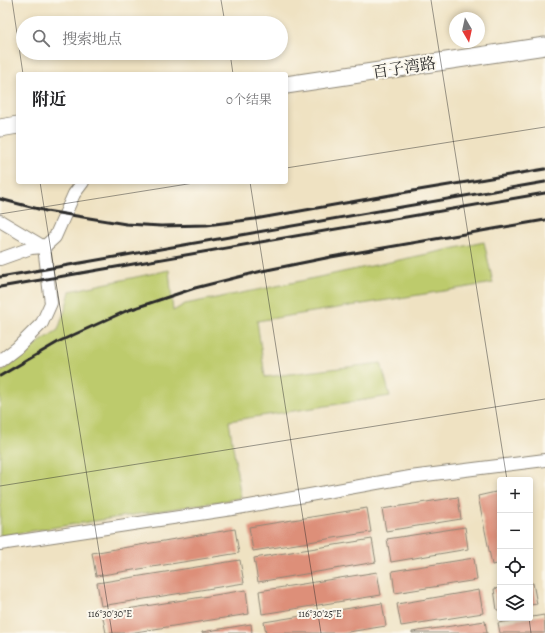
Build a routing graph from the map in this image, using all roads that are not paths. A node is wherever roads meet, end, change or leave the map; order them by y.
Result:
1 (545, 46) edge
2 (288, 85) edge
3 (16, 125) edge
4 (0, 128) edge
5 (82, 184) edge
6 (0, 221) edge
7 (44, 247) junction
8 (0, 259) edge
9 (0, 361) edge
10 (545, 460) edge
11 (0, 544) edge

1 - 2 street, 百子湾路
3 - 4 street
5 - 7 street
6 - 7 street
7 - 8 street
7 - 9 street
10 - 11 street

